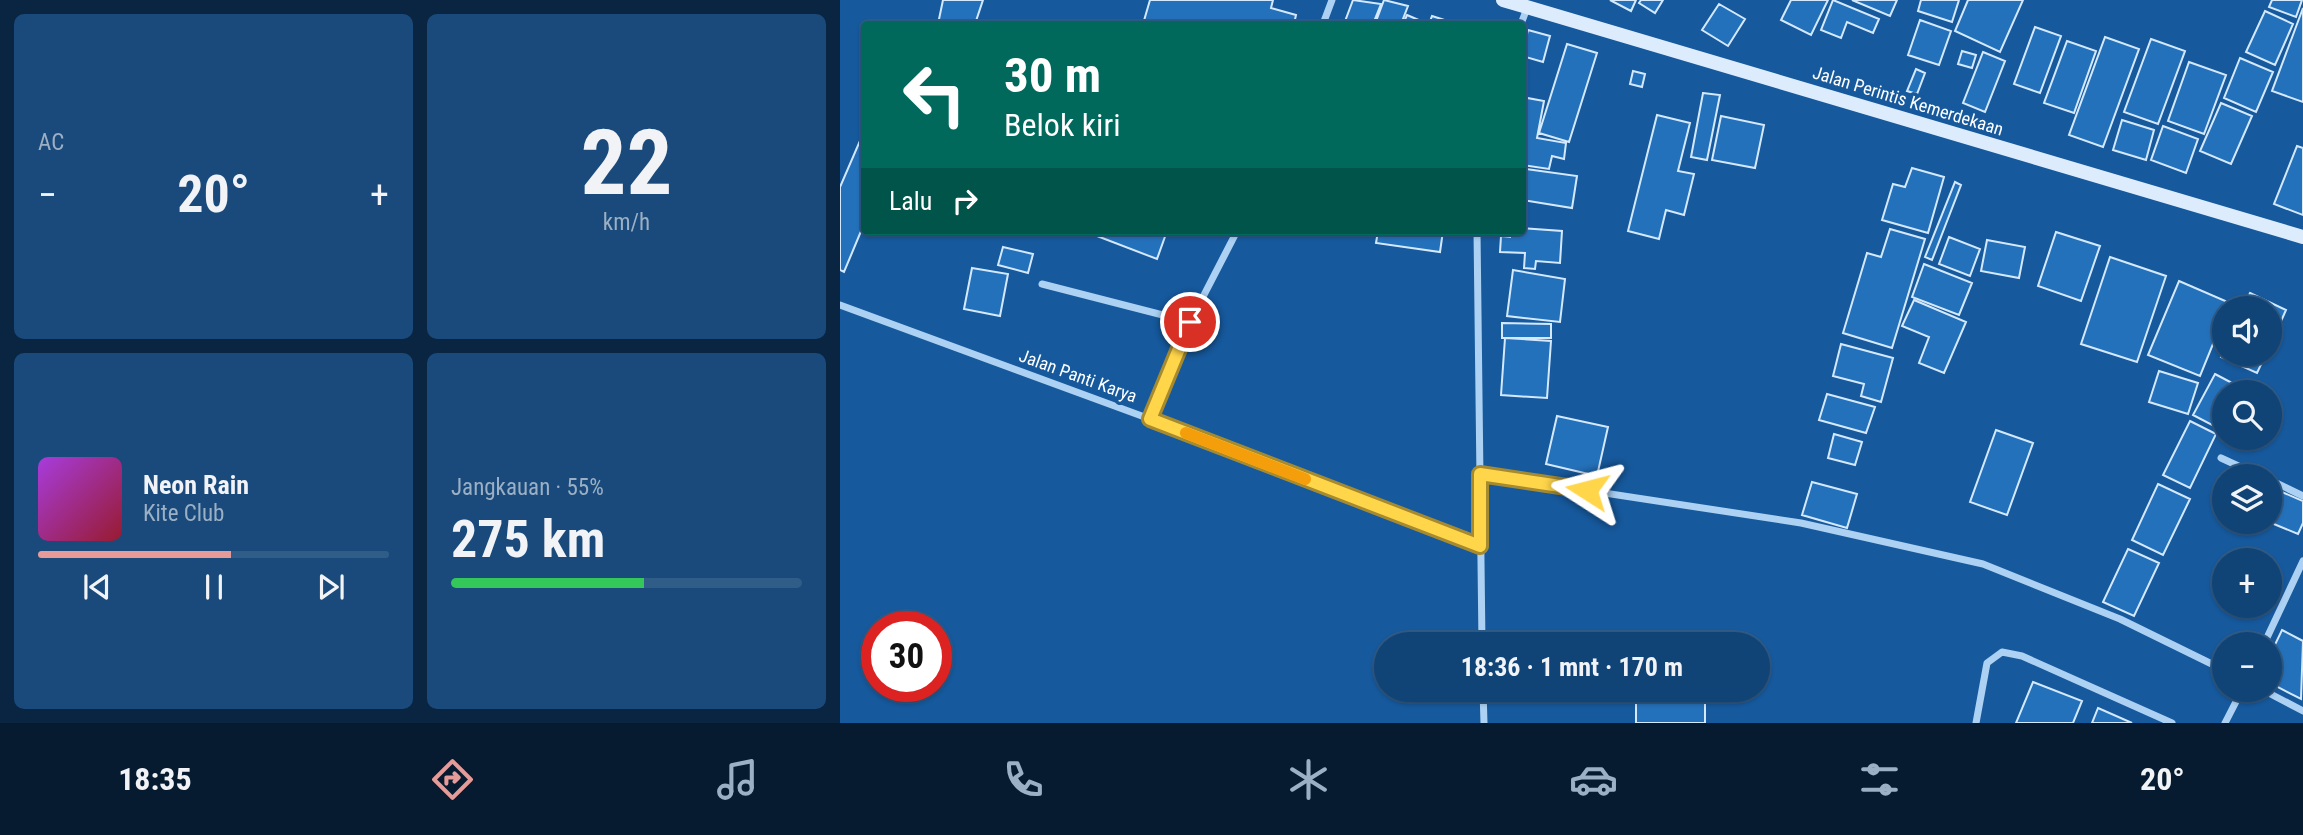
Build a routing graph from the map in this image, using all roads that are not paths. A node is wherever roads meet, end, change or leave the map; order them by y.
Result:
1 (1332, 0) edge
2 (1503, 0) edge
3 (1527, 8) junction
4 (1324, 21) edge
5 (1522, 21) edge
6 (1235, 235) edge
7 (1477, 235) edge
8 (2303, 237) edge
9 (1042, 284) dead end
10 (840, 305) edge
11 (1190, 322) junction
12 (1150, 419) junction
13 (2221, 458) dead end
14 (2234, 464) edge
15 (1480, 474) junction
16 (2282, 486) edge
17 (2303, 496) edge
18 (1480, 546) junction
19 (2303, 561) edge
20 (1482, 632) edge
21 (2270, 632) edge
22 (2212, 664) edge
23 (2282, 700) edge
24 (1483, 702) edge
25 (2236, 702) edge
26 (2303, 711) edge
27 (1484, 723) edge
28 (1976, 723) edge
29 (2172, 723) edge
30 (2225, 723) edge

1 - 4 street
2 - 3 street, Jalan Perintis Kemerdekaan
3 - 5 street
3 - 8 street, Jalan Perintis Kemerdekaan
6 - 11 street, Jalan Panti Karya
7 - 15 street
9 - 11 street
10 - 12 street, Jalan Panti Karya
11 - 12 street, Jalan Panti Karya
12 - 18 street
13 - 14 street
15 - 18 street
15 - 22 street
16 - 17 street
18 - 20 street
19 - 21 street
23 - 26 street
24 - 27 street
25 - 30 street
28 - 29 street

